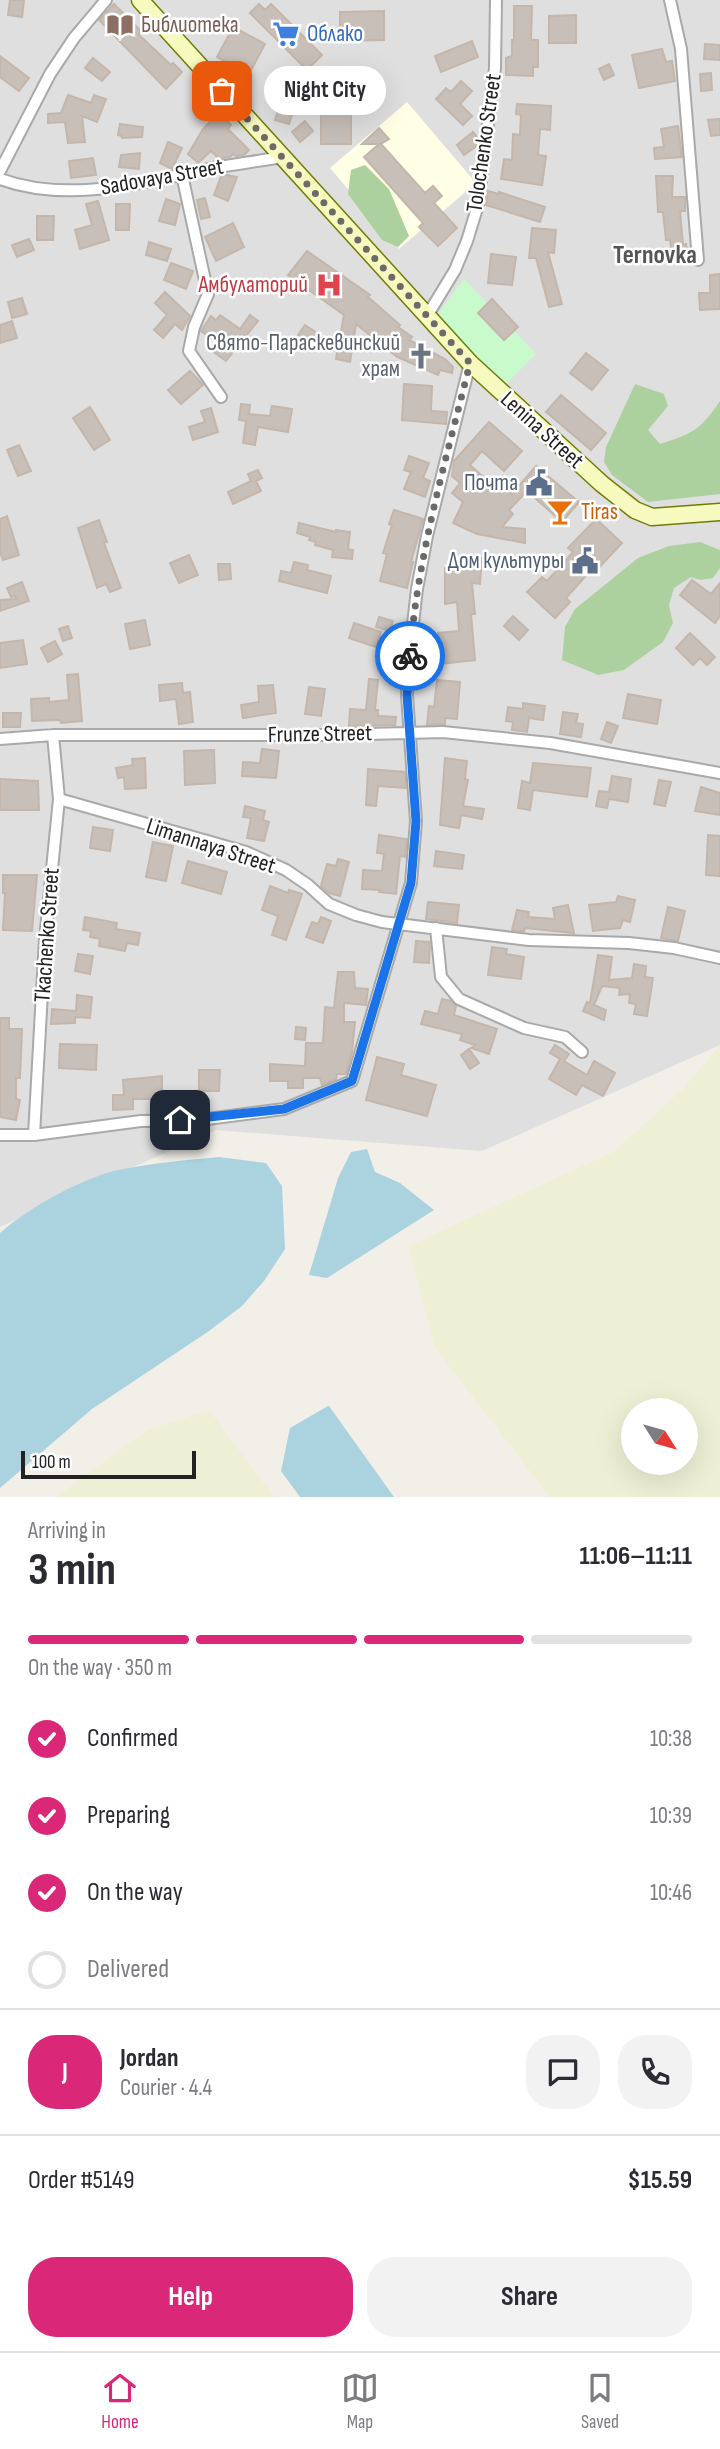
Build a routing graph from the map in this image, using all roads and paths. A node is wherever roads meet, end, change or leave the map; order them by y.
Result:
1 (106, 0) edge
2 (140, 0) edge
3 (496, 0) edge
4 (670, 0) edge
5 (282, 157) junction
6 (0, 171) edge
7 (182, 175) junction
8 (0, 179) edge
9 (698, 260) dead end
10 (427, 316) junction
11 (470, 363) junction
12 (221, 397) dead end
13 (720, 512) edge
14 (410, 733) junction
15 (53, 735) junction
16 (0, 739) edge
17 (720, 773) edge
18 (59, 799) junction
19 (399, 925) junction
20 (436, 928) junction
21 (720, 958) edge
22 (582, 1052) dead end
23 (0, 1135) edge
24 (34, 1135) junction

1 - 6 street
2 - 5 street, Lenina Street
3 - 10 street, Tolochenko Street
4 - 9 street
5 - 7 street, Sadovaya Street
5 - 10 street, Lenina Street
7 - 8 street, Sadovaya Street
7 - 12 street
10 - 11 street, Lenina Street
11 - 13 street, Lenina Street
11 - 14 street
14 - 15 street, Frunze Street
14 - 17 street, Frunze Street
14 - 19 street
15 - 16 street, Frunze Street
15 - 18 street, Tkachenko Street
18 - 19 street, Limannaya Street
18 - 24 street, Tkachenko Street
19 - 20 street, Limannaya Street
19 - 24 street
20 - 21 street, Limannaya Street
20 - 22 street
23 - 24 street

